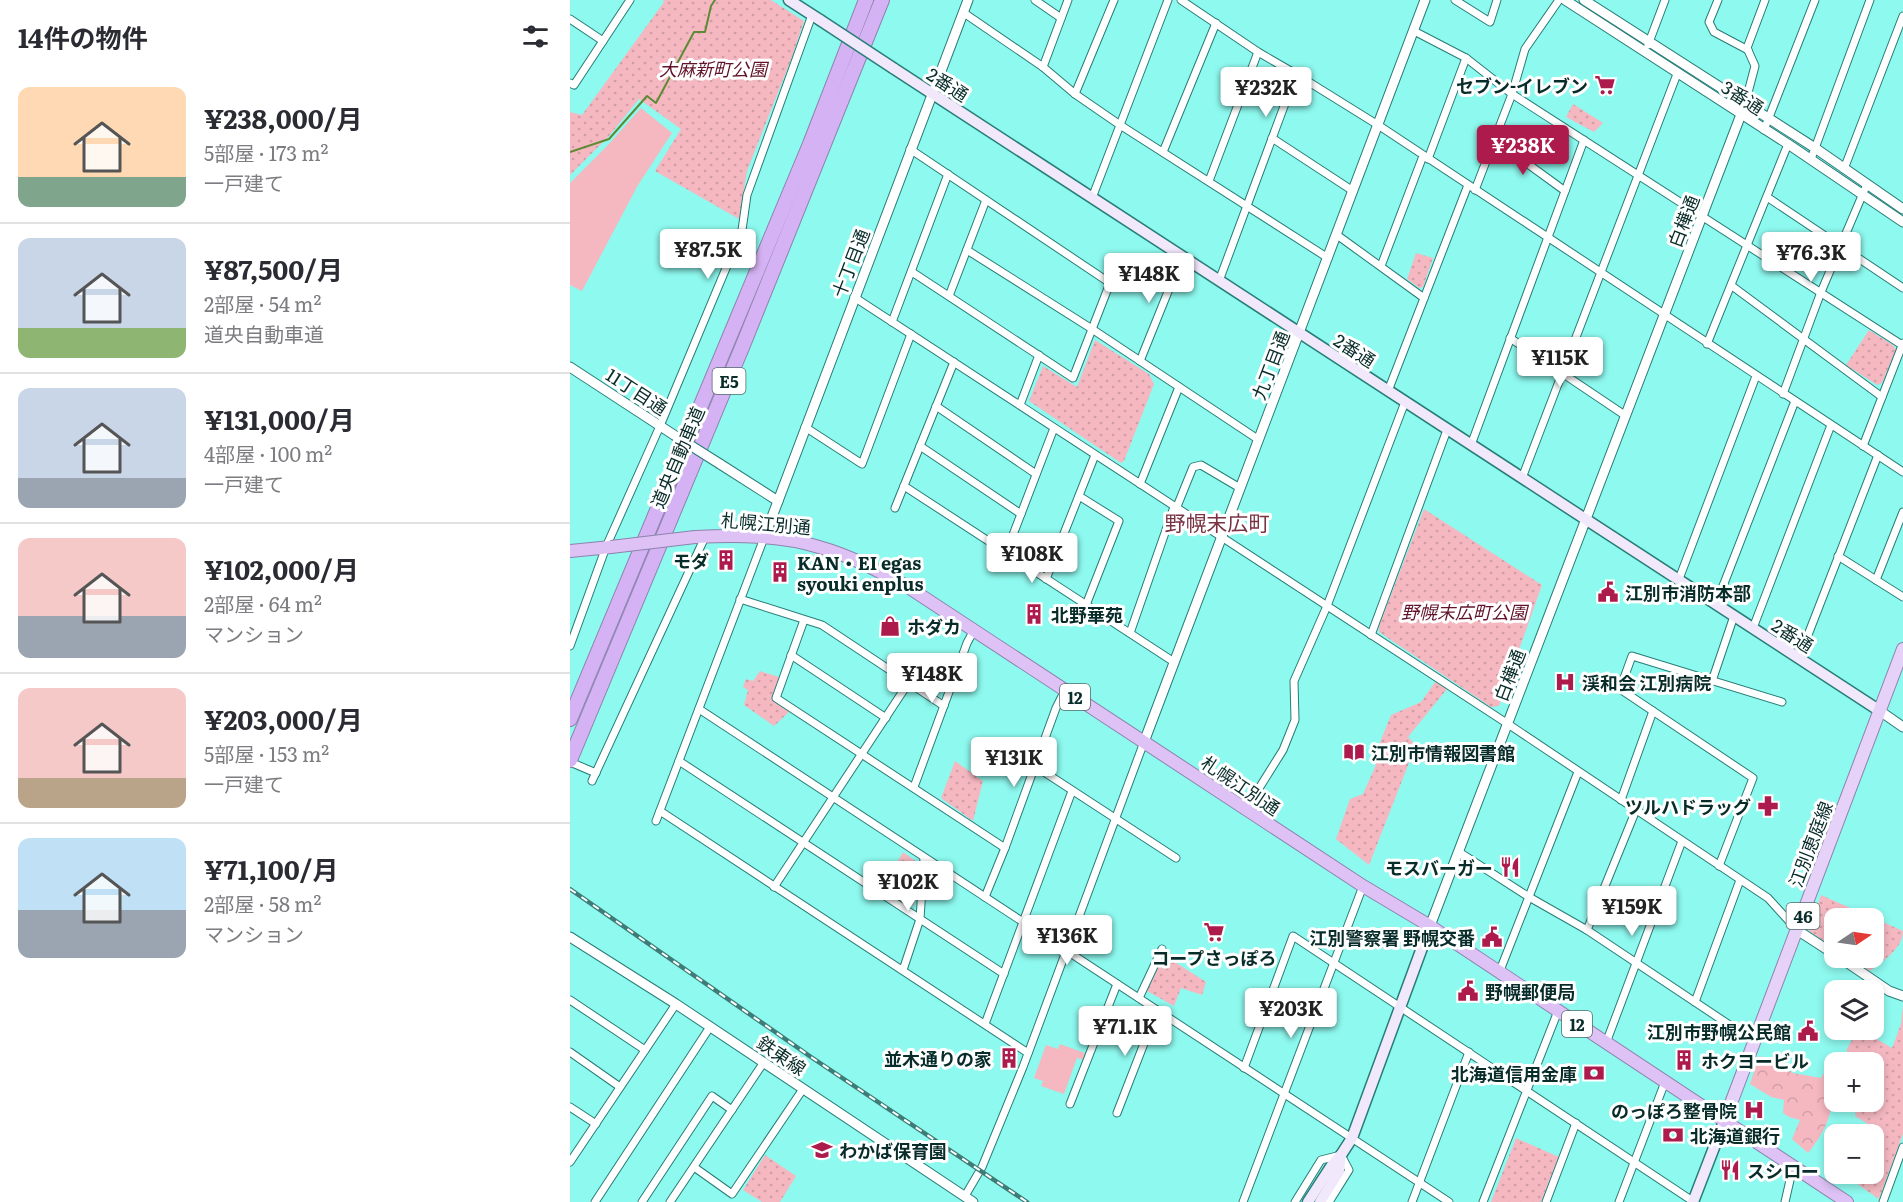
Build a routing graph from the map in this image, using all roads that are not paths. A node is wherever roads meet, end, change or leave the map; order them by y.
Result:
1 (630, 0) edge
2 (789, 0) edge
3 (866, 0) edge
4 (882, 0) edge
5 (968, 0) edge
6 (1035, 0) edge
7 (1068, 0) edge
8 (1114, 0) edge
9 (1168, 0) edge
10 (1181, 0) edge
11 (1425, 0) edge
12 (1455, 0) edge
13 (1497, 0) edge
14 (1559, 0) edge
15 (1564, 0) edge
16 (1665, 0) edge
17 (1718, 0) edge
18 (1765, 0) edge
19 (1815, 0) edge
20 (1870, 0) edge
21 (1589, 1) edge
22 (964, 13) junction
23 (1586, 14) junction
24 (1903, 15) edge
25 (816, 18) junction
26 (1061, 18) junction
27 (570, 20) edge
28 (1216, 23) junction
29 (1414, 31) junction
30 (603, 41) junction
31 (1649, 42) junction
32 (1748, 50) junction
33 (1258, 52) junction
34 (1645, 53) junction
35 (1466, 58) junction
36 (1043, 67) junction
37 (1296, 74) junction
38 (1677, 74) junction
39 (570, 83) edge
40 (931, 93) junction
41 (1075, 94) junction
42 (1512, 94) junction
43 (1745, 104) junction
44 (1741, 116) junction
45 (1769, 119) junction
46 (1120, 125) junction
47 (1378, 125) junction
48 (1764, 130) junction
49 (1272, 138) junction
50 (1495, 140) junction
51 (1584, 140) junction
52 (1788, 144) junction
53 (1815, 148) junction
54 (910, 149) junction
55 (1163, 153) junction
56 (1425, 157) junction
57 (1811, 159) junction
58 (1844, 169) junction
59 (948, 174) junction
60 (1637, 174) junction
61 (1209, 181) junction
62 (1867, 184) junction
63 (1468, 185) junction
64 (1476, 190) junction
65 (1353, 191) junction
66 (1565, 191) junction
67 (1862, 194) junction
68 (1767, 197) junction
69 (1092, 198) junction
70 (986, 200) junction
71 (1247, 206) junction
72 (1903, 209) edge
73 (1702, 216) junction
74 (1903, 222) edge
75 (1337, 235) junction
76 (1547, 238) junction
77 (1748, 245) junction
78 (1840, 245) junction
79 (967, 250) junction
80 (1182, 257) junction
81 (1328, 258) junction
82 (1381, 266) junction
83 (912, 272) junction
84 (1600, 273) junction
85 (1219, 281) junction
86 (1732, 285) junction
87 (1903, 288) edge
88 (1821, 292) junction
89 (949, 296) junction
90 (855, 297) junction
91 (1424, 298) junction
92 (1664, 316) junction
93 (892, 322) junction
94 (1092, 329) junction
95 (1299, 333) junction
96 (911, 334) junction
97 (1803, 337) junction
98 (1510, 338) junction
99 (1707, 344) junction
100 (1903, 344) edge
101 (1039, 355) junction
102 (1140, 361) junction
103 (954, 362) junction
104 (570, 367) edge
105 (1562, 374) junction
106 (1756, 376) junction
107 (1179, 387) junction
108 (1388, 391) junction
109 (1784, 394) junction
110 (1882, 397) junction
111 (1794, 401) junction
112 (1405, 402) junction
113 (1020, 405) junction
114 (936, 406) junction
115 (1626, 416) junction
116 (1831, 425) junction
117 (660, 426) junction
118 (805, 427) junction
119 (1054, 428) junction
120 (1448, 430) junction
121 (1259, 440) junction
122 (1471, 445) junction
123 (920, 446) junction
124 (1863, 446) junction
125 (1095, 454) junction
126 (1878, 455) junction
127 (1903, 472) edge
128 (1036, 474) junction
129 (1522, 478) junction
130 (1140, 484) junction
131 (904, 486) junction
132 (1240, 488) junction
133 (1079, 496) junction
134 (778, 501) junction
135 (895, 508) dead end
136 (1175, 508) junction
137 (1903, 512) edge
138 (1021, 514) junction
139 (1586, 520) junction
140 (700, 537) junction
141 (1222, 537) junction
142 (764, 538) junction
143 (608, 547) junction
144 (570, 551) edge
145 (1006, 553) junction
146 (1838, 556) junction
147 (1046, 579) junction
148 (1679, 579) junction
149 (1876, 580) junction
150 (1903, 597) edge
151 (740, 600) junction
152 (1716, 604) junction
153 (1086, 605) junction
154 (1327, 606) junction
155 (1734, 616) junction
156 (804, 620) junction
157 (1753, 628) junction
158 (974, 630) junction
159 (1130, 633) junction
160 (1371, 635) junction
161 (570, 646) edge
162 (1903, 649) edge
163 (791, 655) junction
164 (1799, 658) junction
165 (1174, 662) junction
166 (1712, 681) junction
167 (909, 682) junction
168 (1065, 690) junction
169 (1782, 702) dead end
170 (944, 706) junction
171 (699, 709) junction
172 (1653, 711) junction
173 (1880, 711) junction
174 (886, 718) junction
175 (570, 719) edge
176 (1508, 724) junction
177 (1903, 727) edge
178 (1144, 742) junction
179 (862, 754) junction
180 (570, 761) edge
181 (679, 761) junction
182 (1035, 766) junction
183 (593, 772) junction
184 (1578, 772) junction
185 (592, 781) dead end
186 (914, 787) junction
187 (1072, 790) junction
188 (832, 798) junction
189 (1621, 800) junction
190 (1246, 809) junction
191 (1636, 810) junction
192 (660, 812) junction
193 (1115, 818) junction
194 (656, 821) dead end
195 (1682, 841) junction
196 (803, 843) junction
197 (1005, 848) junction
198 (1458, 852) junction
199 (924, 858) junction
200 (1176, 858) dead end
201 (1719, 866) junction
202 (1740, 880) junction
203 (774, 886) junction
204 (1363, 886) junction
205 (985, 897) junction
206 (1529, 897) junction
207 (920, 919) junction
208 (1023, 922) junction
209 (1430, 927) junction
210 (1587, 930) junction
211 (1797, 930) junction
212 (570, 937) edge
213 (1824, 948) edge
214 (1162, 949) dead end
215 (1066, 950) junction
216 (1636, 963) junction
217 (1333, 964) junction
218 (1855, 968) edge
219 (903, 970) junction
220 (1499, 973) junction
221 (1004, 974) junction
222 (1117, 984) junction
223 (1903, 996) edge
224 (1139, 998) junction
225 (570, 999) edge
226 (1695, 1002) junction
227 (676, 1004) junction
228 (1401, 1007) junction
229 (1157, 1010) junction
230 (1558, 1011) junction
231 (985, 1024) junction
232 (710, 1027) junction
233 (1755, 1042) junction
234 (1606, 1043) junction
235 (645, 1050) junction
236 (570, 1052) edge
237 (1469, 1052) junction
238 (1028, 1053) junction
239 (764, 1062) junction
240 (1244, 1068) junction
241 (1665, 1082) junction
242 (620, 1087) junction
243 (803, 1089) junction
244 (1526, 1090) junction
245 (1284, 1093) junction
246 (1070, 1104) dead end
247 (570, 1107) edge
248 (732, 1110) junction
249 (1117, 1113) dead end
250 (1725, 1119) junction
251 (596, 1124) junction
252 (1576, 1124) junction
253 (1352, 1138) junction
254 (1903, 1147) edge
255 (1341, 1155) junction
256 (571, 1160) edge
257 (1634, 1162) junction
258 (694, 1167) junction
259 (1793, 1167) junction
260 (1420, 1183) junction
261 (969, 1199) edge
262 (595, 1202) edge
263 (642, 1202) edge
264 (670, 1202) edge
265 (1243, 1202) edge
266 (1295, 1202) edge
267 (1308, 1202) edge
268 (1320, 1202) edge
269 (1329, 1202) edge
270 (1412, 1202) edge
271 (1449, 1202) edge
272 (1484, 1202) edge
273 (1546, 1202) edge
274 (1618, 1202) edge
275 (1694, 1202) edge
276 (1785, 1202) edge
277 (1847, 1202) edge
278 (1882, 1202) edge

1 - 30 street
2 - 25 main road, 2番通
3 - 175 highway, 道央自動車道 / E5
4 - 180 highway, 道央自動車道 / E5
5 - 22 street, 十丁目通
6 - 26 street
7 - 26 street
8 - 41 street
9 - 46 street
10 - 28 street
11 - 29 street, 九丁目通
12 - 13 street
14 - 42 street
15 - 23 street, 3番通
16 - 31 street
17 - 32 street
18 - 32 street
19 - 45 street
20 - 53 street
21 - 23 street
21 - 31 street, 3番通
22 - 36 street
22 - 40 street, 十丁目通
23 - 34 street, 3番通
24 - 58 street
25 - 40 main road, 2番通, bridge
25 - 117 street
26 - 36 street
27 - 30 street
28 - 33 street
28 - 55 street
29 - 35 street
29 - 47 street, 九丁目通
30 - 39 street
31 - 34 street
31 - 43 street, 3番通
32 - 43 street
33 - 37 street
33 - 61 street
34 - 38 street, 3番通
35 - 42 street
35 - 56 street
36 - 41 street
37 - 47 street
37 - 49 street
38 - 44 street, 3番通
38 - 60 street
40 - 54 street, 十丁目通
40 - 69 main road, 2番通
41 - 46 street
42 - 50 street
42 - 51 street
43 - 44 street, 白樺通
43 - 45 street, 3番通
44 - 48 street, 3番通
44 - 73 street, 白樺通
45 - 48 street
45 - 53 street, 3番通
46 - 55 street
46 - 69 street
47 - 56 street
47 - 65 street, 九丁目通
48 - 52 street, 3番通
49 - 65 street
49 - 71 street
50 - 64 street
50 - 66 street
51 - 60 street
51 - 66 street
52 - 57 street, 3番通
52 - 68 street
53 - 57 street
53 - 58 street, 3番通
54 - 59 street
54 - 90 street, 十丁目通
55 - 61 street
56 - 63 street
56 - 82 street
57 - 67 street, 3番通
58 - 62 street, 3番通
59 - 70 street
59 - 83 street
60 - 73 street
60 - 84 street
61 - 71 street
62 - 67 street
62 - 72 street, 3番通
63 - 64 street
63 - 91 street
64 - 76 street
65 - 75 street, 九丁目通
66 - 76 street
67 - 74 street, 3番通
67 - 78 street
68 - 77 street
68 - 78 street
69 - 80 main road, 2番通
70 - 79 street
70 - 94 street
71 - 81 street
71 - 85 street
73 - 77 street
73 - 92 street, 白樺通
75 - 81 street, 九丁目通
75 - 82 street
76 - 84 street
76 - 98 street
77 - 86 street
77 - 88 street
78 - 87 street
78 - 88 street
79 - 89 street
79 - 94 street
80 - 85 main road, 2番通
80 - 102 street
81 - 95 street, 九丁目通
82 - 91 street
83 - 89 street
83 - 93 street
84 - 92 street
84 - 105 street
85 - 95 main road, 2番通
86 - 97 street
86 - 99 street
88 - 97 street
88 - 100 street
89 - 101 street
90 - 93 street
90 - 118 street, 十丁目通
91 - 108 street
92 - 99 street
92 - 115 street, 白樺通
93 - 96 street
94 - 101 street
94 - 102 street
95 - 108 main road, 2番通
95 - 121 street, 九丁目通
96 - 103 street
96 - 118 street
97 - 109 street
97 - 110 street
98 - 105 street
98 - 122 street
99 - 106 street
100 - 110 street
101 - 113 street
102 - 107 street
103 - 113 street
103 - 114 street
104 - 117 street, 11丁目通
105 - 115 street
105 - 129 street
106 - 109 street
106 - 148 street
107 - 121 street
107 - 130 street
108 - 112 main road, 2番通
109 - 111 street
110 - 124 street
111 - 116 street
111 - 152 street
112 - 120 main road, 2番通
112 - 154 street
113 - 119 street
114 - 123 street
114 - 128 street
115 - 139 street, 白樺通
116 - 124 street
116 - 157 street
117 - 134 street, 11丁目通, bridge
117 - 143 street
118 - 134 street, 十丁目通
119 - 125 street
119 - 128 street
120 - 122 main road, 2番通
120 - 160 street
121 - 132 street, 九丁目通
122 - 129 main road, 2番通
123 - 131 street
123 - 138 street
124 - 126 street
125 - 130 street
125 - 133 street
126 - 127 street
126 - 146 street
128 - 138 street
129 - 139 main road, 2番通
130 - 136 street
131 - 135 street
131 - 145 street
132 - 136 street
132 - 141 street, 九丁目通
133 - 147 street
133 - 153 street
134 - 142 street, 十丁目通
136 - 141 street
136 - 159 street
137 - 149 street
138 - 145 street
139 - 148 main road, 2番通
139 - 176 street, 白樺通
140 - 142 highway, 札幌江別通 / 12
140 - 143 highway, 札幌江別通 / 12, bridge
140 - 183 street
141 - 154 street
141 - 165 street, 九丁目通
142 - 151 street
142 - 158 highway, 札幌江別通 / 12
143 - 144 highway, 札幌江別通 / 12
143 - 161 street
145 - 147 street
146 - 149 street
146 - 164 street
147 - 153 street
148 - 152 main road, 2番通
149 - 150 street
151 - 156 street
151 - 171 street
152 - 155 main road, 2番通
153 - 159 street
154 - 160 street
154 - 190 street
155 - 157 main road, 2番通
155 - 166 street
156 - 163 street
156 - 167 street
157 - 164 main road, 2番通
158 - 168 highway, 札幌江別通 / 12
158 - 170 street
159 - 165 street
160 - 176 street
162 - 173 main road, 江別恵庭線 / 46
163 - 174 street
163 - 179 street
164 - 173 main road, 2番通
165 - 178 street, 九丁目通
166 - 169 street
166 - 172 street
167 - 170 street
167 - 174 street
168 - 178 highway, 札幌江別通 / 12
168 - 182 street
170 - 186 street
171 - 181 street
171 - 188 street
172 - 189 street
172 - 201 street
173 - 177 street, 2番通
173 - 211 main road, 江別恵庭線 / 46
174 - 179 street
176 - 184 street
176 - 198 street, 白樺通
178 - 190 highway, 札幌江別通 / 12
178 - 193 street
179 - 186 street
179 - 188 street
180 - 183 street
181 - 192 street
181 - 196 street
182 - 187 street
182 - 197 street
183 - 185 street
184 - 189 street
184 - 206 street
186 - 197 street
187 - 193 street
187 - 208 street
188 - 196 street
188 - 199 street
189 - 191 street
190 - 204 highway, 札幌江別通 / 12
191 - 195 street
191 - 210 street
192 - 194 street
192 - 203 street
193 - 200 street
193 - 215 street
195 - 201 street
195 - 216 street
196 - 203 street
196 - 207 street
197 - 205 street
198 - 206 street
198 - 209 street, 白樺通
199 - 205 street
199 - 207 street
201 - 202 street
202 - 211 street
202 - 226 street
203 - 219 street
204 - 209 highway, 札幌江別通 / 12
204 - 217 street
205 - 208 street
206 - 210 street
206 - 220 street
207 - 219 street
207 - 221 street
208 - 215 street
208 - 221 street
209 - 220 highway, 札幌江別通 / 12
209 - 228 main road, 白樺通
210 - 216 street
211 - 213 street
211 - 233 main road, 江別恵庭線 / 46
212 - 227 street, 鉄東線
214 - 224 street
215 - 222 street
215 - 238 street
216 - 226 street
216 - 234 street
217 - 228 street
217 - 240 street
217 - 245 street
218 - 223 street
219 - 231 street
220 - 230 highway, 札幌江別通 / 12
221 - 231 street
222 - 224 street
222 - 246 street
224 - 229 street
225 - 235 street
226 - 233 street
227 - 232 street, 鉄東線
227 - 235 street
228 - 237 street
228 - 253 main road, 白樺通
229 - 240 street
229 - 249 street
230 - 234 highway, 札幌江別通 / 12
230 - 244 street
231 - 238 street
232 - 239 street, 鉄東線
232 - 262 street
233 - 250 main road, 江別恵庭線 / 46
234 - 241 highway, 札幌江別通 / 12
235 - 242 street
236 - 242 street
237 - 244 street
237 - 260 street
238 - 261 street
239 - 243 street, 鉄東線
239 - 248 street
240 - 245 street
241 - 250 highway, 札幌江別通 / 12
241 - 257 street
242 - 251 street
243 - 258 street
243 - 261 street, 鉄東線
244 - 252 street
244 - 272 street
245 - 253 street
245 - 265 street
247 - 251 street
248 - 258 street
248 - 263 street
250 - 259 highway, 札幌江別通 / 12
250 - 275 main road
251 - 256 street
252 - 257 street
252 - 273 street
253 - 255 main road, 白樺通
253 - 260 street
254 - 278 street
255 - 266 street
255 - 267 main road, 白樺通
255 - 268 main road, 白樺通
255 - 269 street
257 - 274 street
257 - 275 street
258 - 264 street
259 - 276 street
259 - 277 highway, 札幌江別通 / 12
260 - 270 street
260 - 271 street

